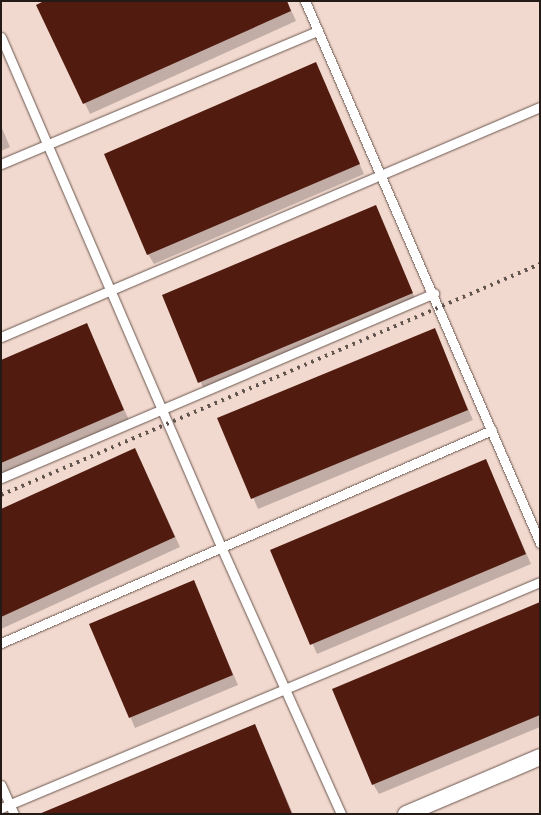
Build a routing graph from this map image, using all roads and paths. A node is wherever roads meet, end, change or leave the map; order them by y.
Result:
1 (305, 1) edge
2 (318, 31) junction
3 (1, 37) edge
4 (540, 107) edge
5 (48, 143) junction
6 (1, 164) edge
7 (380, 174) junction
8 (110, 290) junction
9 (434, 293) junction
10 (1, 337) edge
11 (161, 410) junction
12 (492, 430) junction
13 (1, 478) edge
14 (540, 543) edge
15 (222, 550) junction
16 (540, 582) edge
17 (1, 643) edge
18 (286, 689) junction
19 (540, 757) edge
20 (1, 785) edge
21 (6, 806) edge
22 (14, 814) edge
23 (341, 814) edge
24 (406, 814) edge

1 - 2 lane
2 - 5 lane
2 - 7 lane
3 - 5 lane
4 - 7 lane
5 - 6 lane
5 - 8 lane
7 - 8 lane
7 - 9 lane
8 - 10 lane
8 - 11 lane
9 - 11 lane
9 - 12 lane
11 - 13 lane
11 - 15 lane
12 - 14 lane
12 - 15 lane
15 - 17 lane
15 - 18 lane
16 - 18 lane
18 - 21 lane
18 - 23 lane
19 - 24 street
20 - 21 lane
21 - 22 lane

